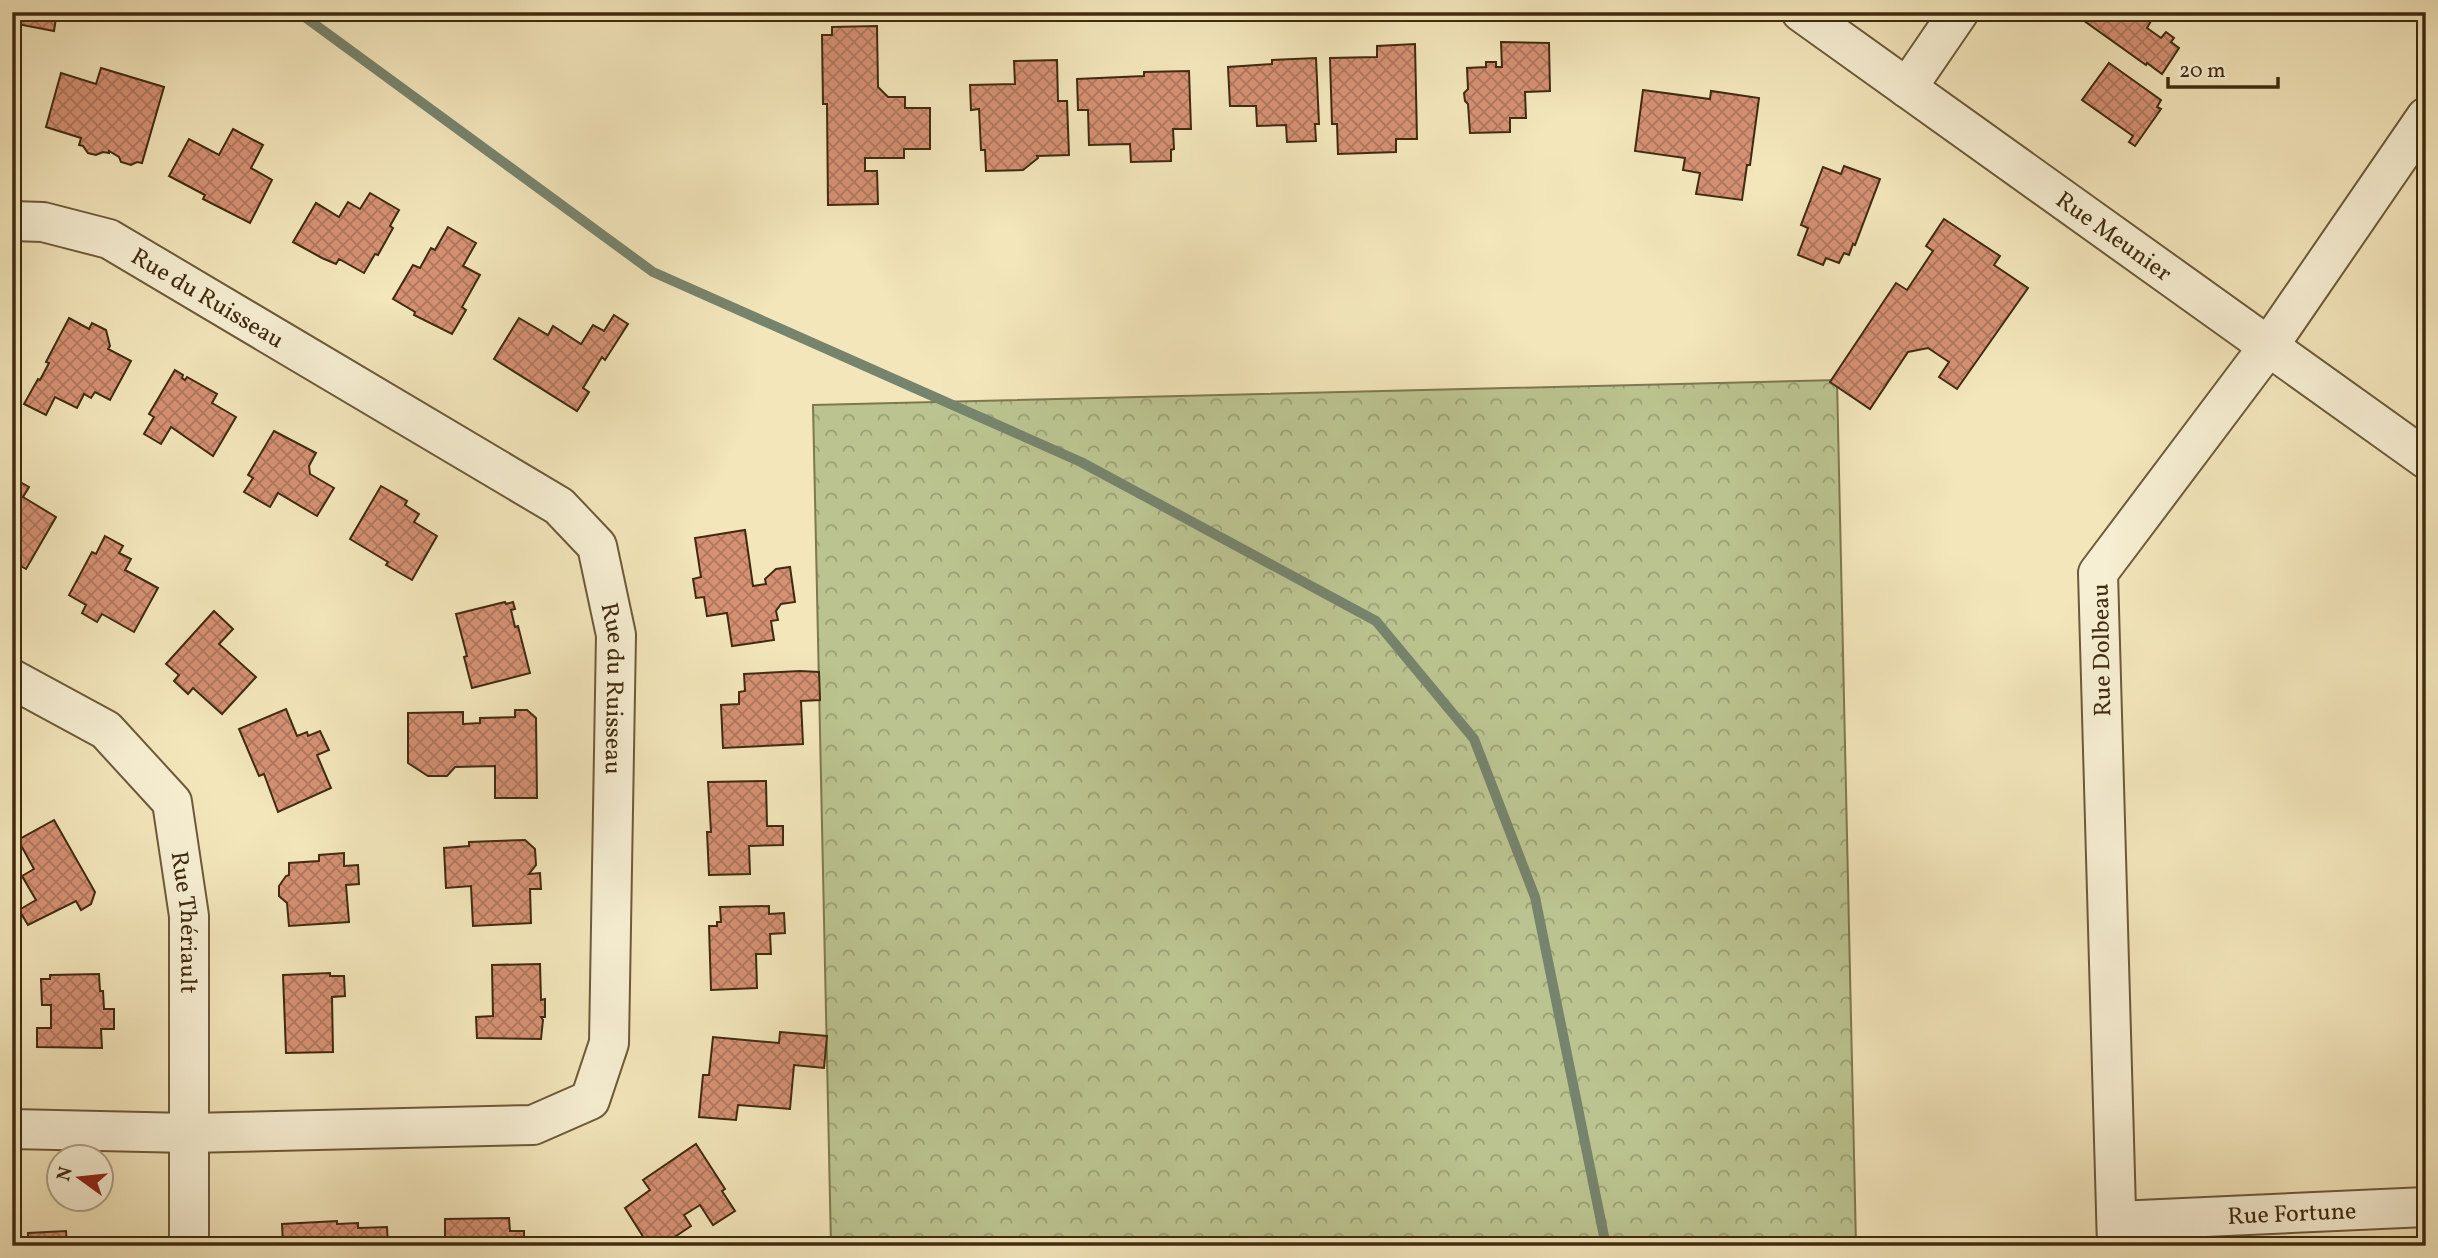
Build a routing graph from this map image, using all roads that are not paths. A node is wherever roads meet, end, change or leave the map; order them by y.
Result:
1 (1801, 12) edge
2 (1959, 12) edge
3 (1907, 88) junction
4 (2426, 117) edge
5 (12, 221) edge
6 (2268, 347) junction
7 (2426, 459) edge
8 (12, 679) edge
9 (12, 1129) edge
10 (188, 1133) junction
11 (2426, 1207) edge
12 (2117, 1233) edge
13 (189, 1246) edge

1 - 3 street, Rue Meunier
2 - 3 street
3 - 6 street, Rue Meunier
4 - 6 street, Rue Dolbeau
5 - 10 street, Rue du Ruisseau
6 - 7 street, Rue Meunier
6 - 12 street, Rue Dolbeau
8 - 10 street, Rue Thériault
9 - 10 street, Rue du Ruisseau
10 - 13 street, Rue Thériault
11 - 12 street, Rue Fortune

